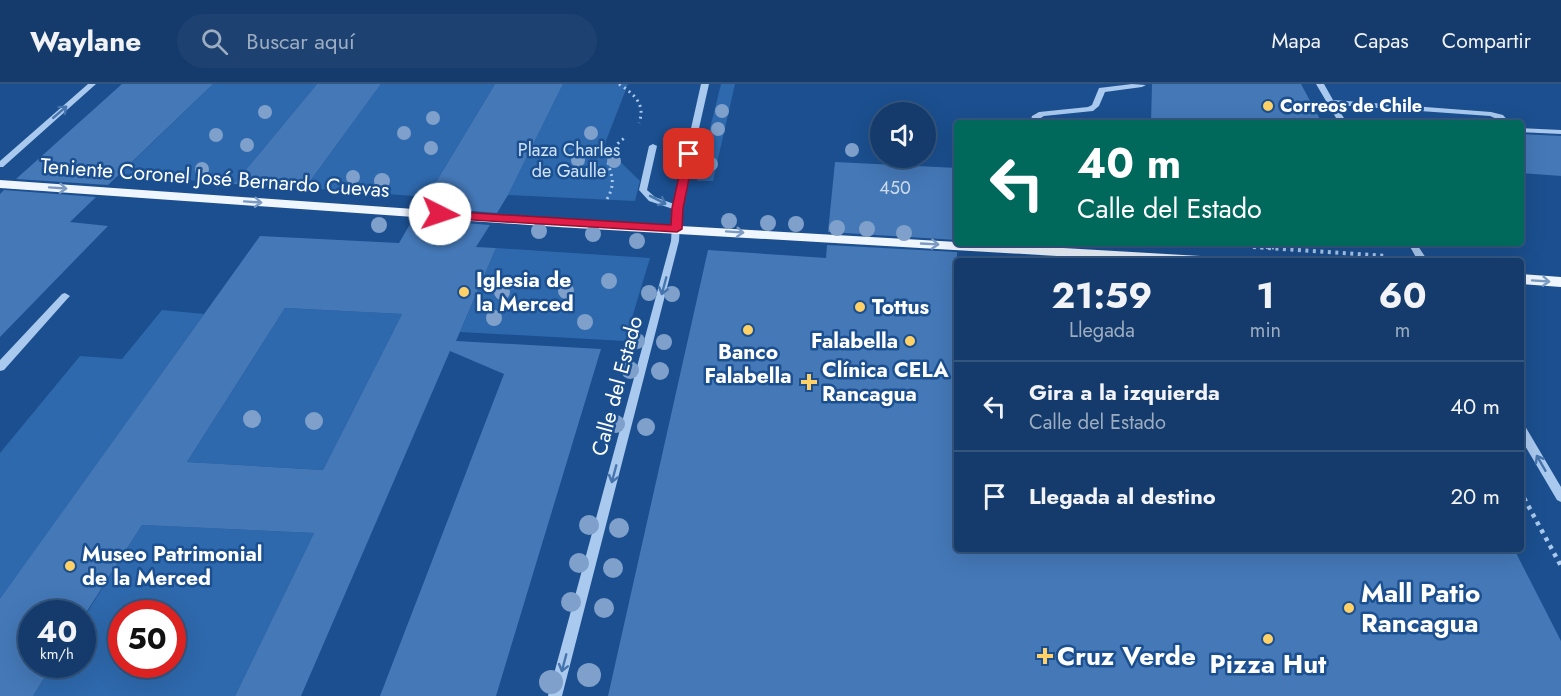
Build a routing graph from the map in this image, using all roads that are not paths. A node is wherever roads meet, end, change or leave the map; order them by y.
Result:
1 (92, 84) edge
2 (705, 84) edge
3 (1320, 84) edge
4 (1142, 85) edge
5 (1330, 102) junction
6 (1035, 120) edge
7 (1340, 120) edge
8 (1503, 120) edge
9 (1524, 130) edge
10 (1561, 132) edge
11 (653, 146) dead end
12 (0, 165) edge
13 (0, 184) edge
14 (677, 208) junction
15 (677, 229) junction
16 (954, 242) edge
17 (1026, 246) edge
18 (1067, 248) edge
19 (1183, 258) edge
20 (1524, 279) edge
21 (1561, 282) edge
22 (65, 296) dead end
23 (0, 367) edge
24 (1524, 434) edge
25 (1561, 497) edge
26 (555, 696) edge

12 -> 1 street
2 - 14 street, Calle del Estado
3 - 5 street
4 - 6 street
5 - 7 street
5 - 8 street
9 - 10 street
11 -> 14 street
13 -> 15 main road, Teniente Coronel José Bernardo Cuevas
14 - 15 street, Calle del Estado
15 -> 16 main road, Teniente Coronel José Bernardo Cuevas
15 -> 26 street, Calle del Estado
17 -> 18 main road, Teniente Coronel José Bernardo Cuevas
18 - 19 main road, Teniente Coronel José Bernardo Cuevas
20 -> 21 main road
22 - 23 street
25 -> 24 street

